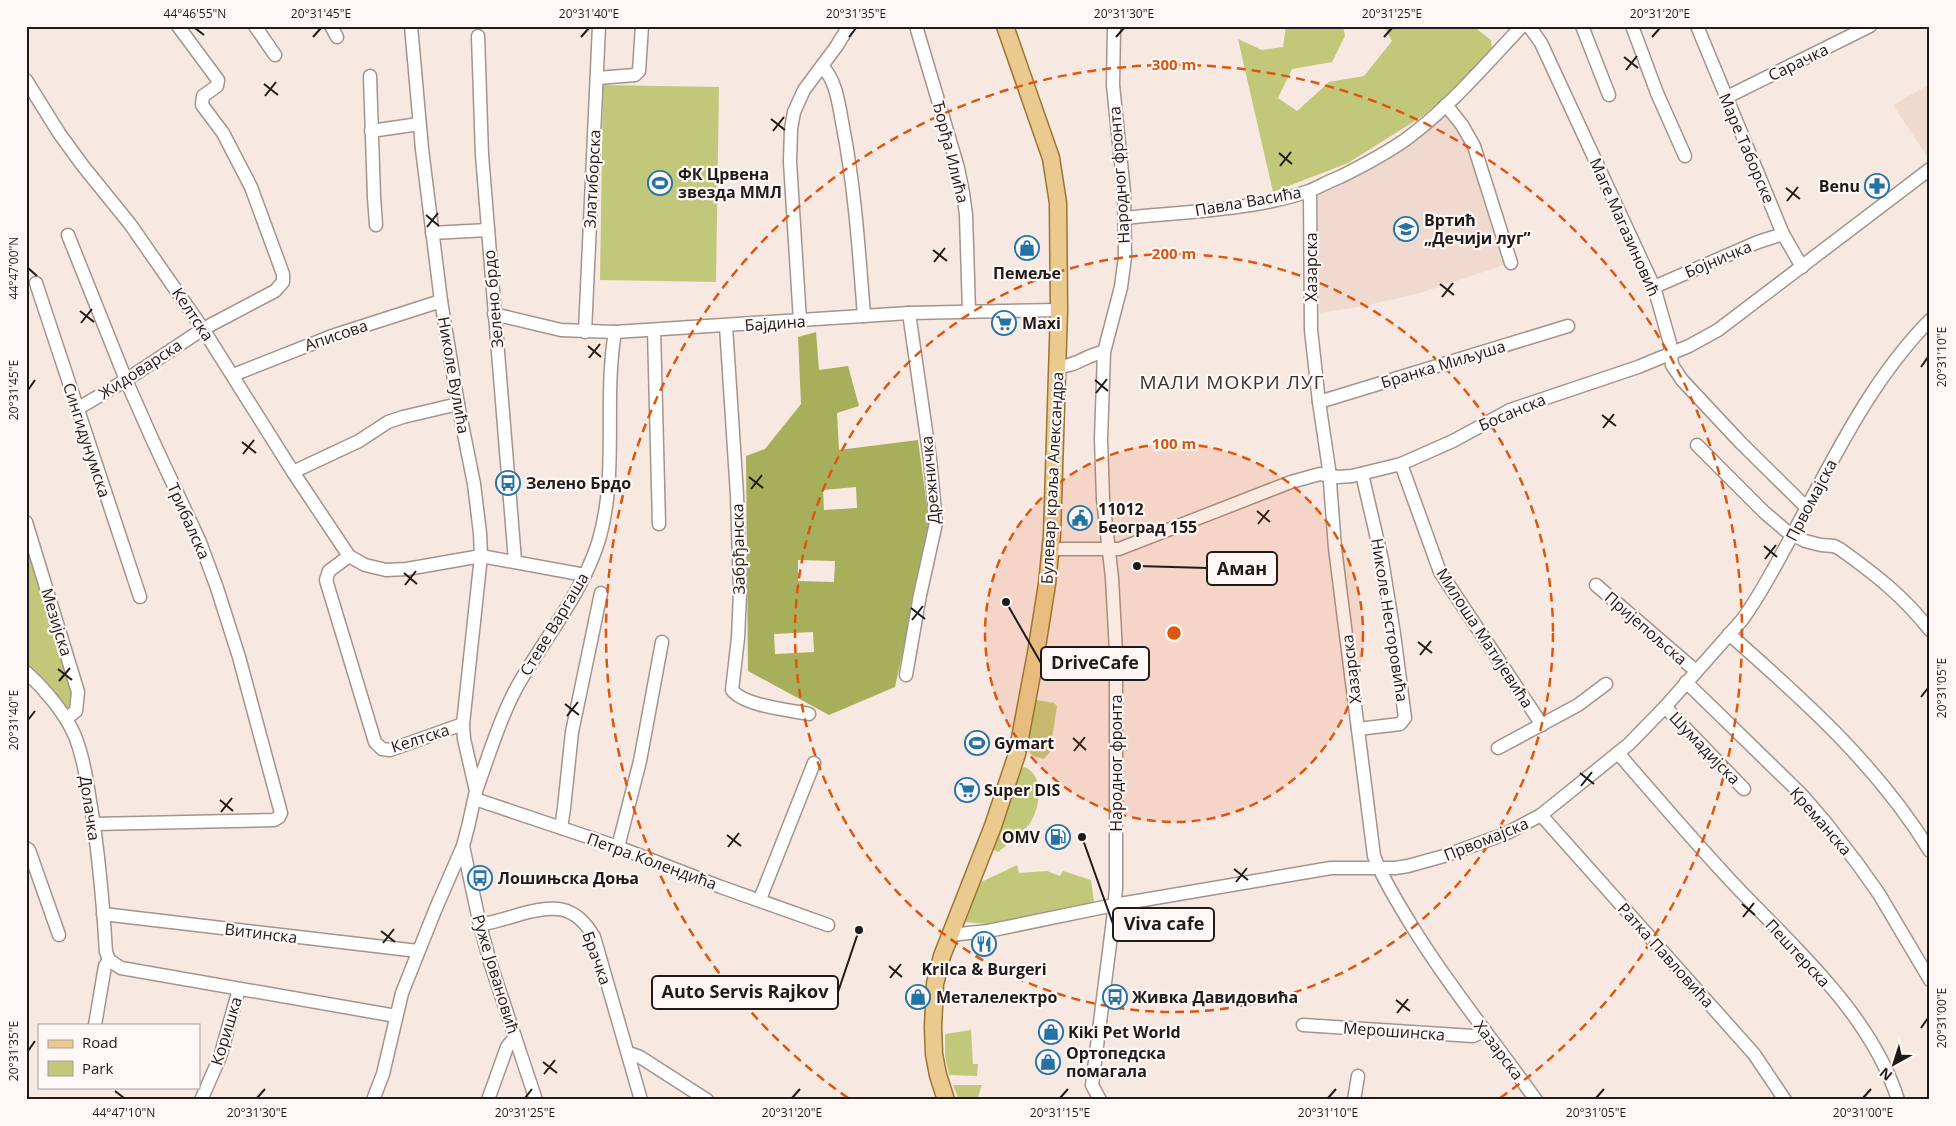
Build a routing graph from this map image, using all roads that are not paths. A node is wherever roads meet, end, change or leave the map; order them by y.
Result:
1 (178, 26) edge
2 (255, 26) edge
3 (411, 26) edge
4 (599, 26) edge
5 (642, 26) edge
6 (848, 26) edge
7 (916, 26) edge
8 (1005, 26) edge
9 (1114, 26) edge
10 (1522, 26) edge
11 (1529, 26) edge
12 (1582, 26) edge
13 (1632, 26) edge
14 (1697, 26) edge
15 (1870, 26) edge
16 (478, 36) dead end
17 (275, 55) dead end
18 (822, 66) junction
19 (370, 76) dead end
20 (597, 78) junction
21 (26, 80) edge
22 (1609, 95) dead end
23 (1725, 98) junction
24 (1446, 104) junction
25 (419, 124) junction
26 (371, 131) junction
27 (1685, 156) dead end
28 (1930, 169) edge
29 (1310, 191) junction
30 (1125, 218) junction
31 (376, 225) dead end
32 (488, 230) junction
33 (432, 233) junction
34 (1783, 234) junction
35 (68, 235) dead end
36 (1511, 263) dead end
37 (1802, 267) junction
38 (36, 283) dead end
39 (1654, 287) junction
40 (441, 301) junction
41 (1059, 310) junction
42 (968, 311) junction
43 (909, 313) junction
44 (494, 314) junction
45 (864, 316) junction
46 (1930, 320) edge
47 (800, 321) junction
48 (726, 326) junction
49 (1568, 326) dead end
50 (203, 329) junction
51 (654, 330) junction
52 (585, 332) junction
53 (615, 332) junction
54 (1104, 352) junction
55 (1670, 354) junction
56 (1057, 367) junction
57 (232, 375) junction
58 (126, 380) junction
59 (1319, 402) junction
60 (458, 404) junction
61 (77, 409) junction
62 (1697, 445) dead end
63 (1402, 464) junction
64 (293, 472) junction
65 (1329, 474) junction
66 (1362, 474) junction
67 (1807, 508) junction
68 (26, 522) edge
69 (659, 524) dead end
70 (1793, 535) junction
71 (1051, 549) junction
72 (1109, 550) junction
73 (349, 556) junction
74 (481, 556) junction
75 (515, 561) junction
76 (585, 575) junction
77 (1596, 585) dead end
78 (601, 593) dead end
79 (140, 597) dead end
80 (1930, 630) edge
81 (1729, 634) junction
82 (662, 642) dead end
83 (1696, 671) junction
84 (26, 672) edge
85 (906, 675) dead end
86 (1686, 682) junction
87 (1606, 684) dead end
88 (1665, 707) junction
89 (809, 714) dead end
90 (66, 719) junction
91 (463, 724) junction
92 (1542, 725) junction
93 (1358, 729) junction
94 (1498, 748) dead end
95 (1618, 753) junction
96 (814, 763) dead end
97 (1744, 788) dead end
98 (476, 795) junction
99 (1541, 815) junction
100 (94, 824) junction
101 (561, 828) junction
102 (463, 846) junction
103 (618, 847) junction
104 (26, 848) edge
105 (1930, 851) edge
106 (1379, 868) junction
107 (760, 899) junction
108 (1114, 905) junction
109 (103, 914) junction
110 (828, 924) dead end
111 (480, 925) junction
112 (59, 934) dead end
113 (950, 935) junction
114 (418, 951) junction
115 (109, 960) junction
116 (1930, 980) edge
117 (239, 989) junction
118 (396, 1016) junction
119 (95, 1024) edge
120 (1304, 1026) dead end
121 (1484, 1032) junction
122 (515, 1037) junction
123 (628, 1055) junction
124 (1358, 1076) dead end
125 (201, 1100) edge
126 (373, 1100) edge
127 (488, 1100) edge
128 (536, 1100) edge
129 (641, 1100) edge
130 (707, 1100) edge
131 (946, 1100) edge
132 (1100, 1100) edge
133 (1354, 1100) edge
134 (1536, 1100) edge
135 (1786, 1100) edge
136 (1898, 1100) edge

1 - 50 street, Жидоварска
2 - 17 street
3 - 25 street, Николе Вулића
4 - 20 street, Златиборска
5 - 20 street
6 - 18 street
7 - 42 street, Ђорђа Илића
8 - 41 main road, Булевар краља Александра
9 - 30 street, Народног фронта
10 - 24 street, Павла Васића
11 - 39 street, Маге Магазиновић
12 - 22 street
13 - 27 street
14 - 23 street, Маре Таборске
15 - 23 street, Сарачка
16 - 32 street, Зелено брдо
18 - 45 street
18 - 47 street
19 - 26 street
20 - 52 street, Златиборска
21 - 50 street, Келтска
23 - 34 street, Маре Таборске
24 - 29 street, Павла Васића
24 - 36 street
25 - 26 street
25 - 33 street, Николе Вулића
26 - 31 street
28 - 37 street, Босанска
29 - 30 street, Павла Васића
29 - 59 street, Хазарска
30 - 54 street, Народног фронта
32 - 33 street
32 - 44 street, Зелено брдо
33 - 40 street, Николе Вулића
34 - 37 street, Маре Таборске
34 - 39 street, Бојничка
35 - 58 street, Трибалска
37 - 55 street, Босанска
38 - 61 street, Сингидунумска
39 - 55 street, Маге Магазиновић
40 - 57 street, Аписова
40 - 60 street, Николе Вулића
41 - 42 street, Бајдина
41 - 56 main road, Булевар краља Александра
42 - 43 street, Бајдина
43 - 45 street, Бајдина
43 - 85 street, Дрежничка
44 - 52 street, Бајдина
44 - 75 street, Зелено брдо
45 - 47 street, Бајдина
46 - 67 street, Првомајска
47 - 48 street, Бајдина
48 - 51 street, Бајдина
48 - 89 street, Забрђанска
49 - 59 street, Бранка Миљуша
50 - 57 street, Келтска
50 - 58 street, Жидоварска
51 - 53 street, Бајдина
51 - 69 street
52 - 53 street, Бајдина
53 - 76 street, Стеве Варгаша
54 - 56 street
54 - 72 street, Народног фронта
55 - 63 street, Босанска
55 - 67 street, Маге Магазиновић
56 - 71 main road, Булевар краља Александра
57 - 64 street, Келтска
58 - 61 street, Жидоварска
58 - 100 street, Трибалска
59 - 65 street, Хазарска
60 - 64 street
60 - 74 street, Николе Вулића
61 - 79 street, Сингидунумска
62 - 70 street
63 - 66 street, Босанска
63 - 92 street, Милоша Матијевића
64 - 73 street, Келтска
65 - 66 street, Босанска
65 - 72 street, Босанска
65 - 93 street, Хазарска
66 - 93 street, Николе Несторовића
67 - 70 street, Првомајска
68 - 90 street, Мезијска
70 - 80 street
70 - 81 street, Првомајска
71 - 72 street, Босанска
71 - 113 main road, Булевар краља Александра
72 - 108 street, Народног фронта
73 - 74 street
73 - 91 street, Келтска
74 - 75 street
74 - 91 street, Николе Вулића
75 - 76 street
76 - 98 street, Стеве Варгаша
77 - 83 street, Пријепољска
78 - 101 street
81 - 83 street, Првомајска
81 - 105 street
82 - 103 street
83 - 86 street, Првомајска
84 - 90 street, Долачка
86 - 88 street, Првомајска
86 - 116 street, Креманска
87 - 92 street, Милоша Матијевића
88 - 95 street, Првомајска
88 - 97 street, Шумадијска
90 - 100 street, Долачка
91 - 98 street, Келтска
92 - 94 street, Милоша Матијевића
93 - 106 street, Хазарска
95 - 99 street, Првомајска
95 - 136 street, Пештерска
96 - 107 street
98 - 101 street, Петра Колендића
98 - 102 street, Келтска
99 - 106 street, Првомајска
99 - 135 street, Ратка Павловића
100 - 109 street, Долачка
101 - 103 street, Петра Колендића
102 - 111 street, Руже Јовановић
102 - 114 street, Келтска
103 - 107 street, Петра Колендића
104 - 112 street
106 - 108 street, Првомајска
106 - 121 street, Хазарска
107 - 110 street, Петра Колендића
108 - 113 street, Првомајска
108 - 132 street
109 - 114 street, Витинска
109 - 115 street, Долачка
111 - 122 street, Руже Јовановић
111 - 123 street, Брачка
113 - 131 main road, Булевар краља Александра
114 - 118 street
115 - 117 street
115 - 119 street, Долачка
117 - 118 street
117 - 125 street, Коришка
118 - 126 street
120 - 121 street, Мерошинска
121 - 134 street, Хазарска
122 - 127 street
122 - 128 street, Руже Јовановић
123 - 129 street, Брачка
123 - 130 street
124 - 133 street

